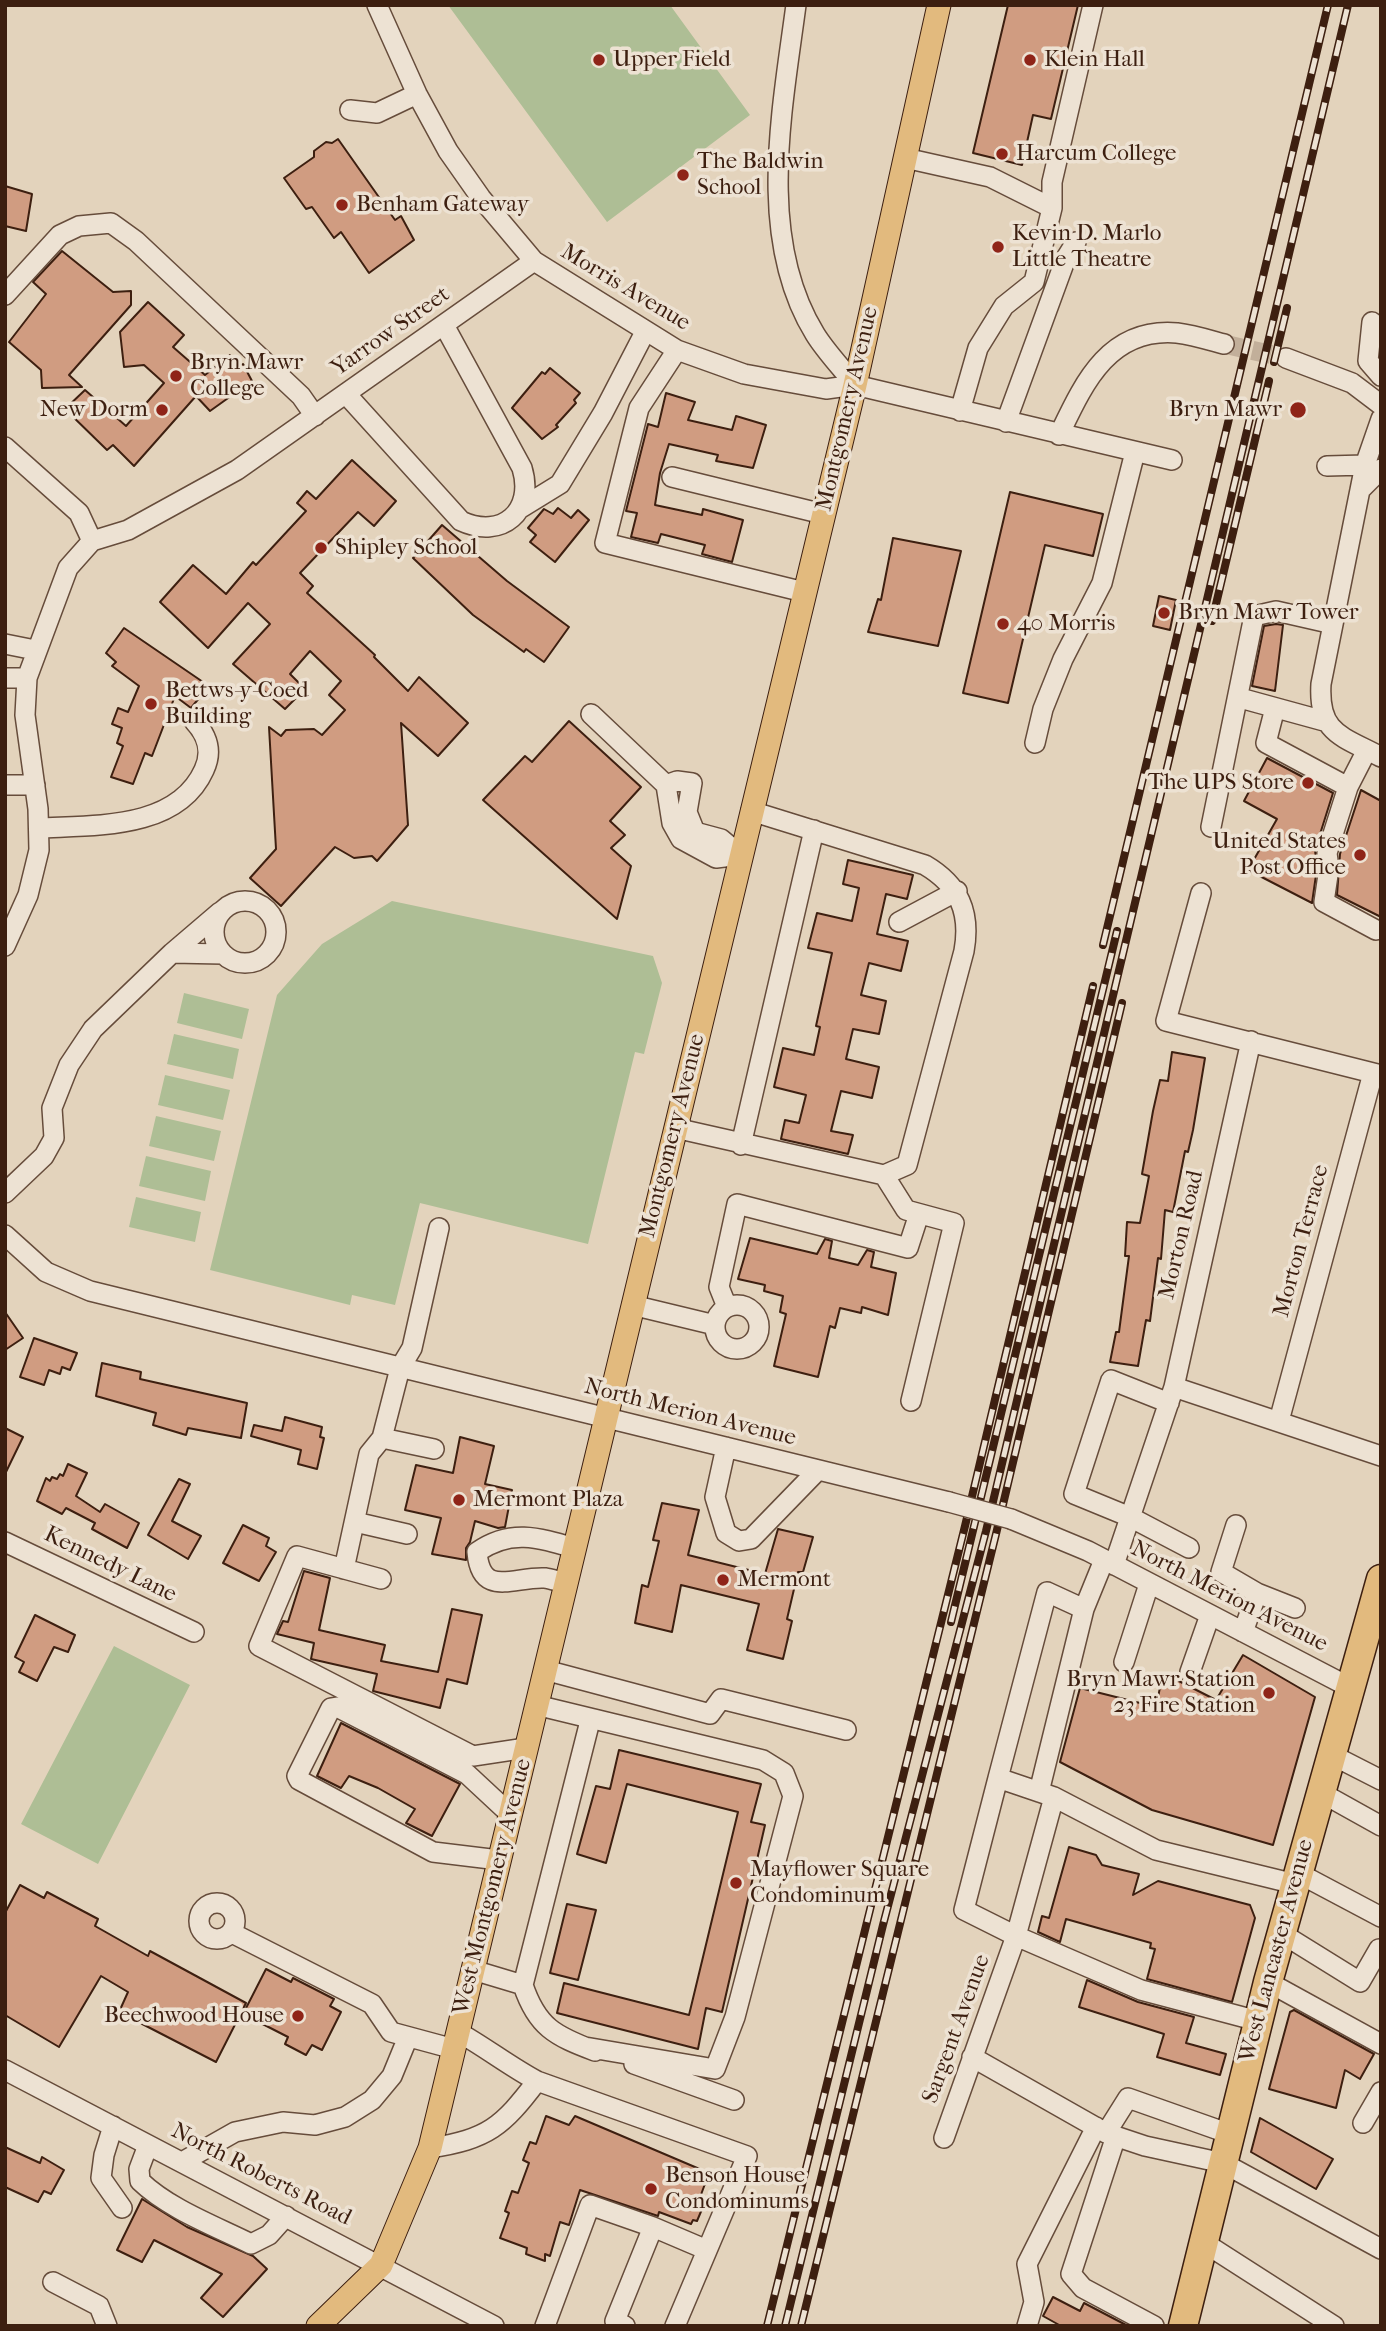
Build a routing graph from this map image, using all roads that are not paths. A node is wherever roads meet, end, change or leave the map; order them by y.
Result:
1 (377, 5) edge
2 (781, 5) edge
3 (796, 5) edge
4 (939, 5) edge
5 (1093, 5) edge
6 (792, 31) junction
7 (417, 93) junction
8 (351, 110) dead end
9 (905, 158) junction
10 (1052, 208) junction
11 (1076, 242) dead end
12 (534, 261) junction
13 (5, 295) edge
14 (444, 325) junction
15 (1381, 330) edge
16 (645, 332) junction
17 (1224, 344) tunnel mouth
18 (677, 350) junction
19 (1286, 358) tunnel mouth
20 (1381, 376) edge
21 (855, 385) junction
22 (346, 394) junction
23 (1381, 405) edge
24 (960, 411) junction
25 (316, 416) junction
26 (1381, 419) edge
27 (1006, 422) junction
28 (1059, 435) junction
29 (5, 447) edge
30 (1135, 452) junction
31 (1172, 460) dead end
32 (1327, 466) dead end
33 (1373, 467) edge
34 (672, 477) dead end
35 (521, 508) junction
36 (823, 514) junction
37 (92, 541) junction
38 (804, 592) junction
39 (1333, 624) junction
40 (5, 644) edge
41 (35, 650) junction
42 (5, 678) edge
43 (27, 678) junction
44 (1240, 698) junction
45 (1275, 708) junction
46 (591, 714) dead end
47 (194, 720) dead end
48 (1324, 721) junction
49 (1035, 743) dead end
50 (1374, 753) edge
51 (5, 785) edge
52 (35, 785) junction
53 (666, 785) junction
54 (1348, 787) junction
55 (751, 811) junction
56 (1211, 827) dead end
57 (39, 828) junction
58 (814, 830) junction
59 (740, 855) junction
60 (957, 891) junction
61 (1201, 894) dead end
62 (221, 912) junction
63 (899, 922) dead end
64 (1376, 930) dead end
65 (5, 946) edge
66 (172, 953) junction
67 (223, 954) junction
68 (1251, 1041) junction
69 (1377, 1074) edge
70 (675, 1128) junction
71 (741, 1144) junction
72 (884, 1175) junction
73 (5, 1193) edge
74 (919, 1214) junction
75 (439, 1228) dead end
76 (5, 1235) edge
77 (632, 1305) junction
78 (727, 1307) junction
79 (715, 1325) junction
80 (400, 1368) junction
81 (1171, 1395) junction
82 (911, 1401) dead end
83 (606, 1418) junction
84 (1279, 1421) junction
85 (382, 1438) junction
86 (726, 1447) junction
87 (434, 1449) dead end
88 (1381, 1456) edge
89 (818, 1470) junction
90 (1130, 1517) junction
91 (355, 1522) junction
92 (1236, 1525) dead end
93 (407, 1534) dead end
94 (5, 1542) edge
95 (574, 1548) junction
96 (1189, 1548) dead end
97 (1109, 1563) junction
98 (344, 1569) junction
99 (381, 1579) dead end
100 (1381, 1579) edge
101 (567, 1583) junction
102 (1150, 1584) junction
103 (1257, 1593) junction
104 (1295, 1608) dead end
105 (1084, 1609) junction
106 (1210, 1615) junction
107 (194, 1632) dead end
108 (1243, 1632) junction
109 (1124, 1662) dead end
110 (545, 1670) junction
111 (1190, 1672) dead end
112 (1349, 1687) junction
113 (536, 1705) junction
114 (590, 1721) junction
115 (846, 1730) dead end
116 (526, 1748) junction
117 (1330, 1754) junction
118 (998, 1778) junction
119 (1381, 1780) edge
120 (1320, 1791) junction
121 (1046, 1794) junction
122 (510, 1814) junction
123 (1381, 1826) edge
124 (499, 1860) junction
125 (1296, 1879) junction
126 (1381, 1917) edge
127 (232, 1933) dead end
128 (1281, 1933) junction
129 (1016, 1936) junction
130 (1379, 1949) edge
131 (473, 1970) junction
132 (1268, 1982) junction
133 (523, 1985) junction
134 (1258, 2021) junction
135 (408, 2037) junction
136 (456, 2040) junction
137 (1381, 2044) edge
138 (584, 2047) junction
139 (972, 2057) junction
140 (5, 2070) edge
141 (537, 2081) junction
142 (1381, 2092) edge
143 (734, 2100) dead end
144 (1363, 2123) dead end
145 (113, 2126) junction
146 (1106, 2132) junction
147 (1230, 2134) junction
148 (944, 2138) dead end
149 (148, 2145) junction
150 (430, 2148) junction
151 (182, 2162) junction
152 (1223, 2163) junction
153 (122, 2208) dead end
154 (286, 2216) junction
155 (653, 2227) junction
156 (1203, 2242) junction
157 (1381, 2249) edge
158 (707, 2250) junction
159 (381, 2265) junction
160 (53, 2281) dead end
161 (107, 2326) edge
162 (318, 2326) edge
163 (494, 2326) edge
164 (545, 2326) edge
165 (625, 2326) edge
166 (675, 2326) edge
167 (1027, 2326) edge
168 (1153, 2326) edge
169 (1183, 2326) edge
170 (1334, 2326) edge

1 - 7 street, Morris Avenue
2 - 6 street
3 - 6 street
4 - 9 main road, Montgomery Avenue
5 - 10 street
6 - 21 street
7 - 8 street
7 - 12 street, Morris Avenue
9 - 10 street
9 - 21 main road, Montgomery Avenue
10 - 24 street
11 - 27 street
12 - 14 street, Yarrow Street
12 - 16 street, Morris Avenue
13 - 25 street
14 - 22 street, Yarrow Street
14 - 35 street
15 - 20 street
16 - 18 street, Morris Avenue
16 - 35 street
17 - 28 street
18 - 21 street, Morris Avenue
18 - 38 street
19 - 23 street
21 - 24 street, Morris Avenue
21 - 36 main road, Montgomery Avenue
22 - 25 street, Yarrow Street
22 - 35 street
24 - 27 street, Morris Avenue
25 - 37 street, Yarrow Street
26 - 33 street
27 - 28 street, Morris Avenue
28 - 30 street, Morris Avenue
29 - 37 street
30 - 31 street, Morris Avenue
30 - 49 street
32 - 33 street
33 - 39 street
34 - 36 street
36 - 38 main road, Montgomery Avenue
37 - 41 street
38 - 55 main road, Montgomery Avenue
39 - 44 street
39 - 48 street
40 - 41 street
41 - 43 street
42 - 43 street
43 - 52 street
44 - 45 street
44 - 56 street
45 - 48 street
45 - 54 street
46 - 53 street
47 - 57 street
48 - 50 street
50 - 54 street
51 - 52 street
52 - 57 street
53 - 59 street
53 - 59 street
54 - 64 street
55 - 58 street
55 - 59 main road
57 - 65 street
58 - 60 street
58 - 71 street
59 - 70 main road, Montgomery Avenue
60 - 63 street
60 - 72 street
61 - 68 street
62 - 66 street
62 - 67 street
62 - 67 street
66 - 67 street
66 - 73 street
68 - 69 street
68 - 81 street, Morton Road
69 - 84 street, Morton Terrace
70 - 71 street
70 - 77 main road, Montgomery Avenue
71 - 72 street
72 - 74 street
74 - 78 street
74 - 82 street
75 - 80 street
76 - 80 street, North Merion Avenue
77 - 79 street
77 - 83 main road, Montgomery Avenue
78 - 79 street
78 - 79 street
80 - 83 street, North Merion Avenue
80 - 85 street
81 - 84 street
81 - 90 street, Morton Road
81 - 90 street
83 - 86 street, North Merion Avenue
83 - 95 main road, West Montgomery Avenue
84 - 88 street
85 - 87 street
85 - 91 street
86 - 89 street, North Merion Avenue
86 - 89 street
89 - 97 street, North Merion Avenue, bridge
90 - 96 street
90 - 97 street, Morton Road
91 - 93 street
91 - 98 street
92 - 103 street
94 - 107 street, Kennedy Lane
95 - 101 main road, West Montgomery Avenue
95 - 101 street
97 - 102 street, North Merion Avenue
97 - 105 street, Morton Road
98 - 99 street
98 - 116 street
100 - 112 highway, West Lancaster Avenue
101 - 110 main road, West Montgomery Avenue
102 - 106 street, North Merion Avenue
102 - 109 street
103 - 104 street
103 - 108 street
105 - 118 street
105 - 121 street, Morton Road
106 - 108 street, North Merion Avenue
106 - 111 street
108 - 112 street, North Merion Avenue
110 - 113 main road, West Montgomery Avenue
110 - 115 street
112 - 117 highway, West Lancaster Avenue
113 - 114 street
113 - 116 main road, West Montgomery Avenue
114 - 133 street
114 - 138 street
116 - 122 main road, West Montgomery Avenue
117 - 119 street
117 - 120 highway, West Lancaster Avenue
118 - 121 street
118 - 129 street
120 - 123 street
120 - 125 highway, West Lancaster Avenue
121 - 125 street
121 - 129 street, Sargent Avenue
122 - 124 main road, West Montgomery Avenue
122 - 124 street
124 - 131 main road, West Montgomery Avenue
125 - 126 street
125 - 128 highway, West Lancaster Avenue
127 - 135 street
128 - 130 street
128 - 132 highway, West Lancaster Avenue
129 - 134 street
129 - 139 street, Sargent Avenue
131 - 133 street
131 - 136 main road, West Montgomery Avenue
132 - 134 highway, West Lancaster Avenue
132 - 137 street
133 - 138 street
134 - 147 highway, West Lancaster Avenue
135 - 136 street
135 - 151 street
136 - 141 street
136 - 150 main road, West Montgomery Avenue
138 - 143 street
139 - 146 street
139 - 148 street, Sargent Avenue
140 - 145 street, North Roberts Road
141 - 150 street
141 - 158 street
142 - 144 street
145 - 149 street, North Roberts Road
145 - 153 street
146 - 147 street
146 - 152 street
146 - 167 street
146 - 168 street
147 - 152 highway, West Lancaster Avenue
149 - 151 street, North Roberts Road
149 - 154 street
150 - 159 main road, West Montgomery Avenue
151 - 154 street, North Roberts Road
152 - 156 highway, West Lancaster Avenue
152 - 157 street
154 - 159 street, North Roberts Road
155 - 158 street
155 - 164 street
155 - 165 street
156 - 169 highway, West Lancaster Avenue
156 - 170 street
158 - 166 street
159 - 162 main road, West Montgomery Avenue
159 - 163 street, North Roberts Road
160 - 161 street

